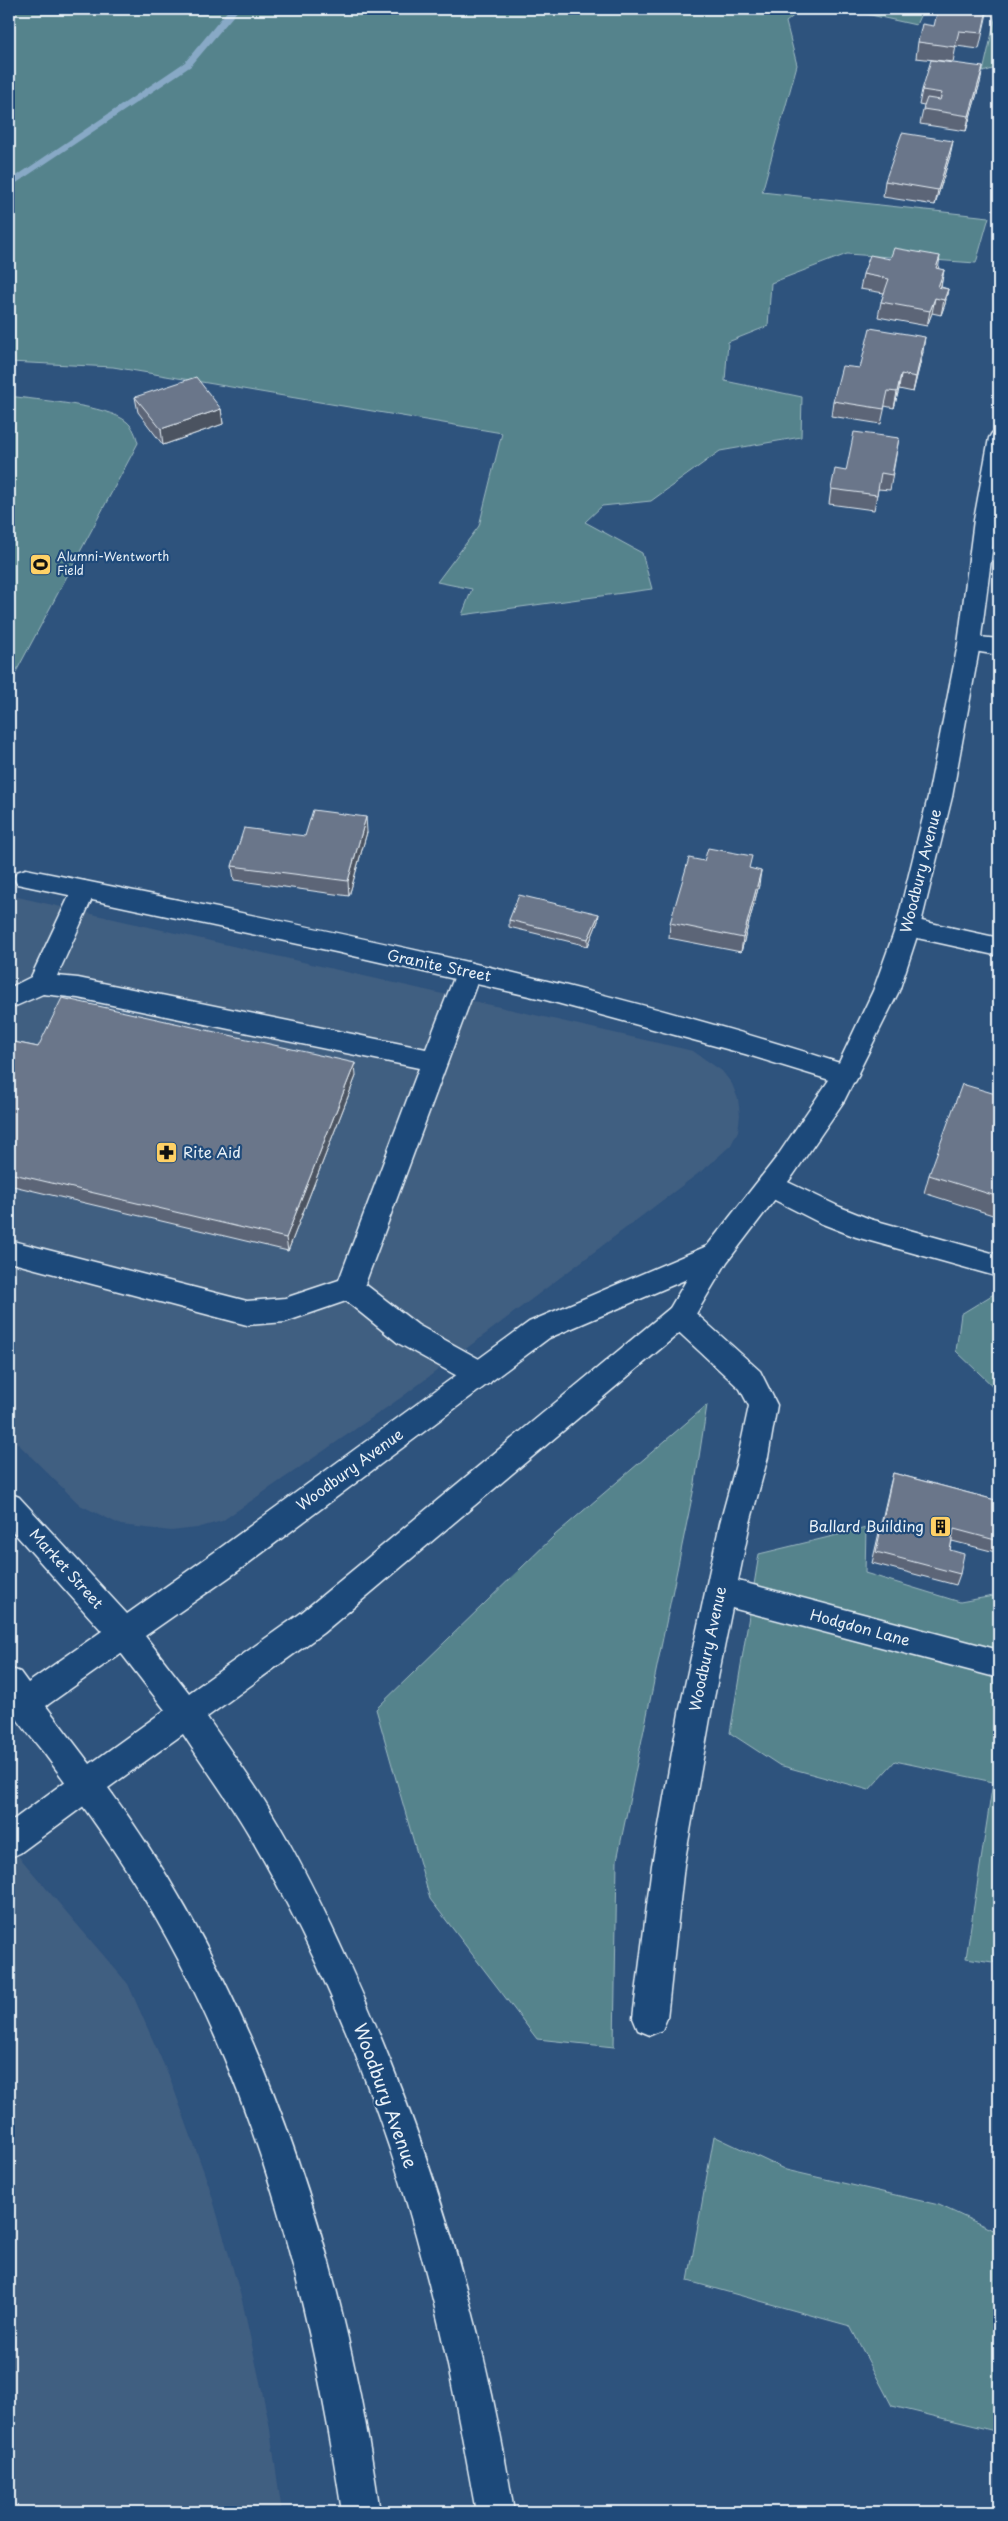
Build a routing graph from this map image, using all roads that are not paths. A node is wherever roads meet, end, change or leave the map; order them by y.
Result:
1 (999, 438) edge
2 (969, 644) junction
3 (999, 647) edge
4 (26, 878) dead end
5 (84, 890) junction
6 (908, 927) junction
7 (999, 948) edge
8 (468, 972) junction
9 (41, 984) junction
10 (9, 999) edge
11 (434, 1061) junction
12 (846, 1075) junction
13 (771, 1185) junction
14 (9, 1251) edge
15 (716, 1254) junction
16 (999, 1266) edge
17 (350, 1288) junction
18 (680, 1316) junction
19 (480, 1374) junction
20 (9, 1506) edge
21 (721, 1591) junction
22 (124, 1633) junction
23 (999, 1664) edge
24 (14, 1699) edge
25 (187, 1714) junction
26 (86, 1786) junction
27 (9, 1842) edge
28 (650, 2018) dead end
29 (361, 2512) edge
30 (495, 2512) edge

1 - 2 street, Woodbury Avenue
2 - 3 street
2 - 6 street, Woodbury Avenue
4 - 5 street, Granite Street
5 - 8 street, Granite Street
5 - 9 street
6 - 7 street
6 - 12 street, Woodbury Avenue
8 - 11 street
8 - 12 street, Granite Street
9 - 10 street
9 - 11 street
11 - 17 street
12 - 13 street, Woodbury Avenue
13 - 15 street, Woodbury Avenue
13 - 16 street
14 - 17 street
15 - 18 street, Woodbury Avenue
15 - 19 street, Woodbury Avenue
17 - 19 street
18 - 21 street, Woodbury Avenue
18 - 25 street, Woodbury Avenue
19 - 22 street, Woodbury Avenue
20 - 22 street, Market Street
21 - 23 street, Hodgdon Lane
21 - 28 street, Woodbury Avenue
22 - 24 street, Woodbury Avenue
22 - 25 street, Woodbury Avenue
24 - 26 street, Woodbury Avenue
25 - 26 street, Woodbury Avenue
25 - 30 street, Woodbury Avenue
26 - 27 street
26 - 29 street, Woodbury Avenue

